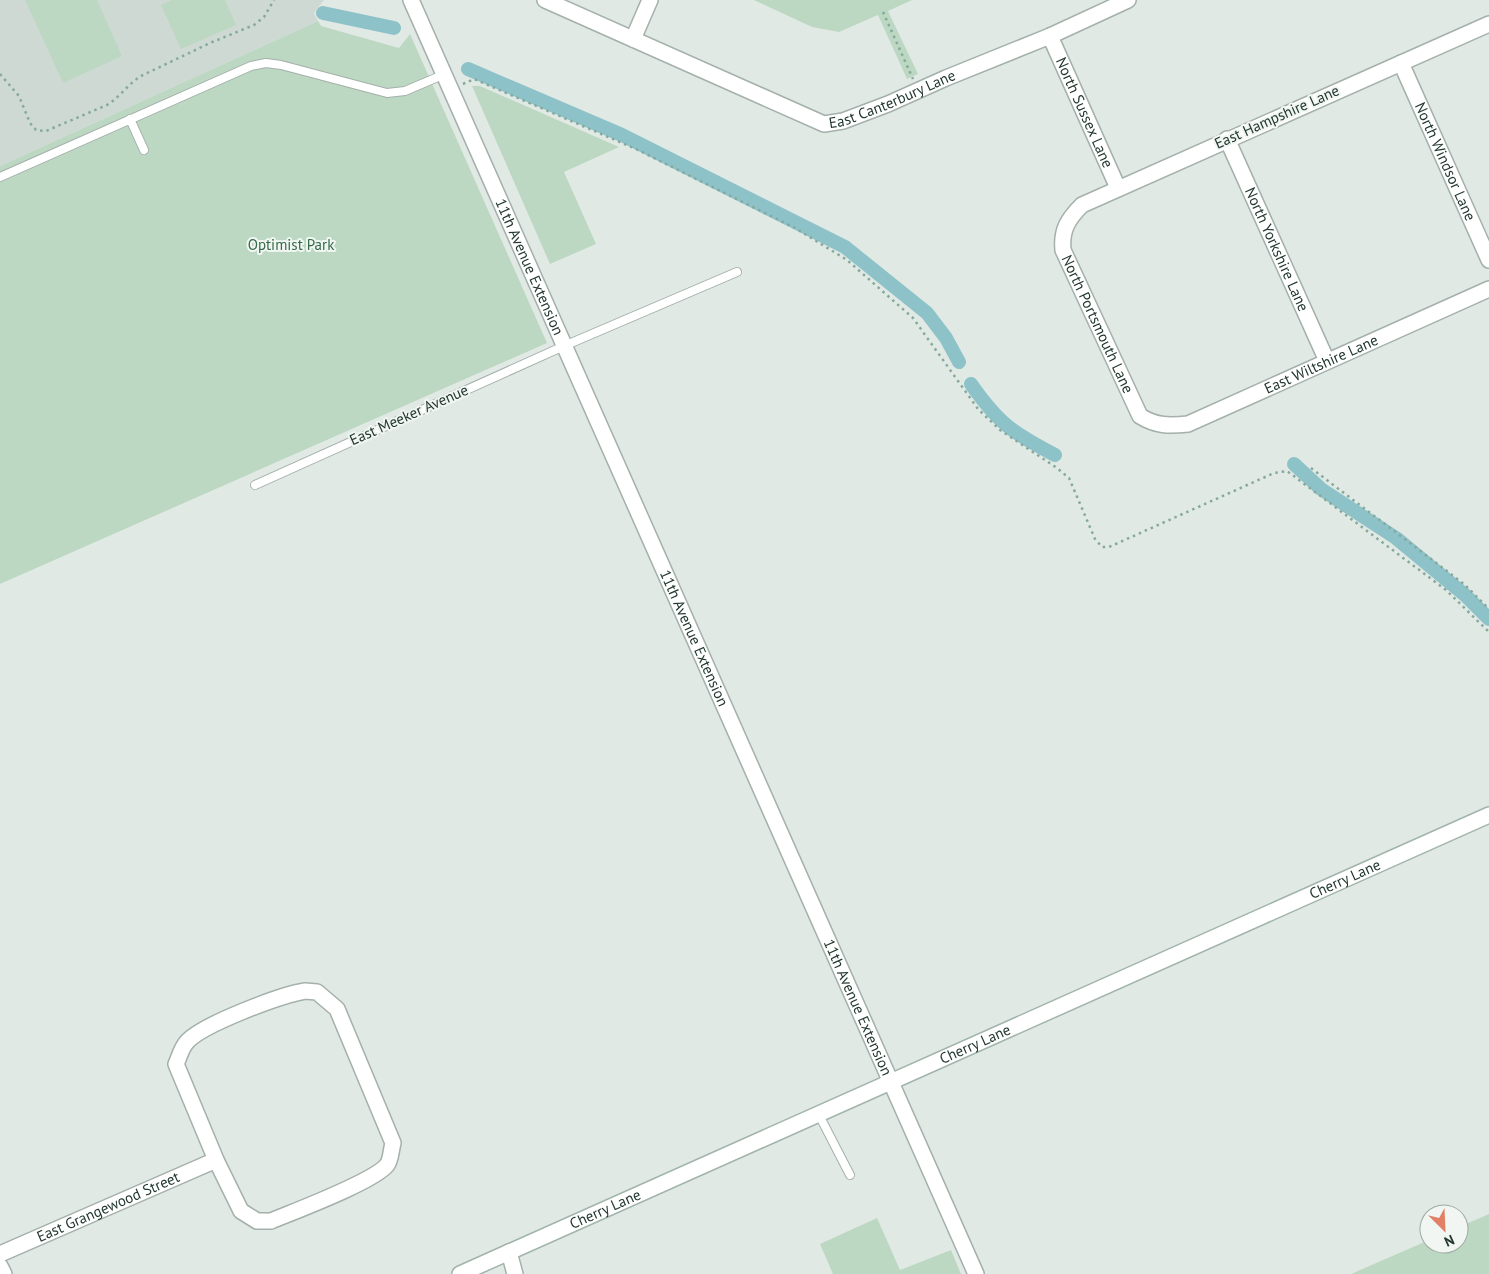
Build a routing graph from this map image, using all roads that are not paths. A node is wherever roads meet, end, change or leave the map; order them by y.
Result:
1 (411, 0) edge
2 (546, 0) edge
3 (650, 0) edge
4 (1128, 0) edge
5 (1489, 24) edge
6 (1050, 36) junction
7 (632, 39) junction
8 (1401, 62) junction
9 (445, 74) junction
10 (130, 119) junction
11 (1227, 139) junction
12 (144, 150) dead end
13 (0, 177) edge
14 (1118, 188) junction
15 (1069, 217) joint
16 (1489, 260) edge
17 (738, 272) dead end
18 (1489, 289) edge
19 (564, 346) junction
20 (1327, 361) junction
21 (1151, 423) joint
22 (255, 485) dead end
23 (1489, 815) edge
24 (890, 1081) junction
25 (818, 1113) junction
26 (216, 1160) junction
27 (850, 1175) dead end
28 (509, 1252) junction
29 (0, 1254) edge
30 (0, 1266) edge
31 (467, 1273) edge
32 (4, 1274) edge
33 (515, 1274) edge
34 (976, 1274) edge

1 - 9 street, 11th Avenue Extension
2 - 7 street, East Canterbury Lane
3 - 7 street
4 - 6 street, East Canterbury Lane
5 - 8 street, East Hampshire Lane
6 - 7 street, East Canterbury Lane
6 - 14 street, North Sussex Lane
8 - 11 street, East Hampshire Lane
8 - 16 street, North Windsor Lane
9 - 10 lane
9 - 19 street, 11th Avenue Extension
10 - 12 lane
10 - 13 lane
11 - 14 street, East Hampshire Lane
11 - 20 street, North Yorkshire Lane
14 - 15 street, East Hampshire Lane
15 - 21 street, North Portsmouth Lane
17 - 19 lane, East Meeker Avenue
18 - 20 street, East Wiltshire Lane
19 - 22 lane, East Meeker Avenue
19 - 24 street, 11th Avenue Extension
20 - 21 street, East Wiltshire Lane
23 - 24 street, Cherry Lane
24 - 25 street, Cherry Lane
24 - 34 street, 11th Avenue Extension
25 - 27 lane
25 - 28 street, Cherry Lane
26 - 26 street
26 - 29 street, East Grangewood Street
28 - 31 street, Cherry Lane
28 - 33 street
30 - 32 street

